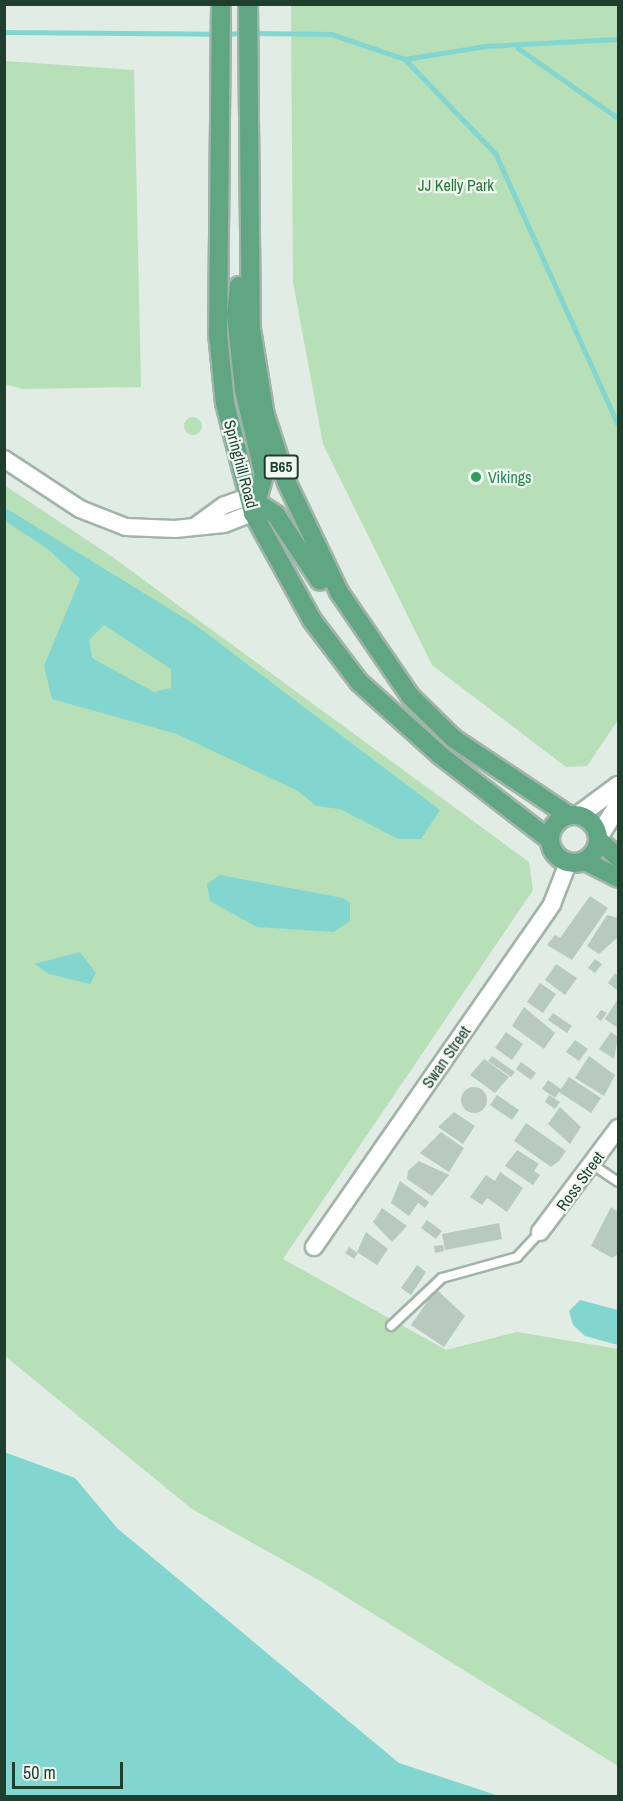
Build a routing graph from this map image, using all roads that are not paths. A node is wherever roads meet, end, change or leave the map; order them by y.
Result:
1 (221, 4) edge
2 (248, 4) edge
3 (247, 252) junction
4 (4, 459) edge
5 (254, 505) junction
6 (360, 627) junction
7 (618, 786) edge
8 (618, 805) edge
9 (573, 815) junction
10 (598, 838) junction
11 (550, 840) junction
12 (618, 858) edge
13 (577, 862) junction
14 (618, 878) edge
15 (618, 1128) edge
16 (592, 1165) junction
17 (618, 1182) edge
18 (540, 1232) joint
19 (314, 1247) dead end
20 (391, 1326) dead end

1 - 5 main road, Springhill Road / B65
2 - 3 main road, B65
3 - 5 main road
3 - 6 main road, B65
4 - 5 street
5 - 6 main road
5 - 11 main road, Springhill Road / B65
6 - 9 main road, B65
7 - 9 street
8 - 10 street
9 - 10 main road, B65
9 - 11 main road
10 - 12 main road, B65
10 - 13 main road
11 - 13 main road, B65
13 - 14 main road, B65
13 - 19 street, Swan Street
15 - 16 street, Ross Street
16 - 17 lane
16 - 18 street, Ross Street
18 - 20 lane

